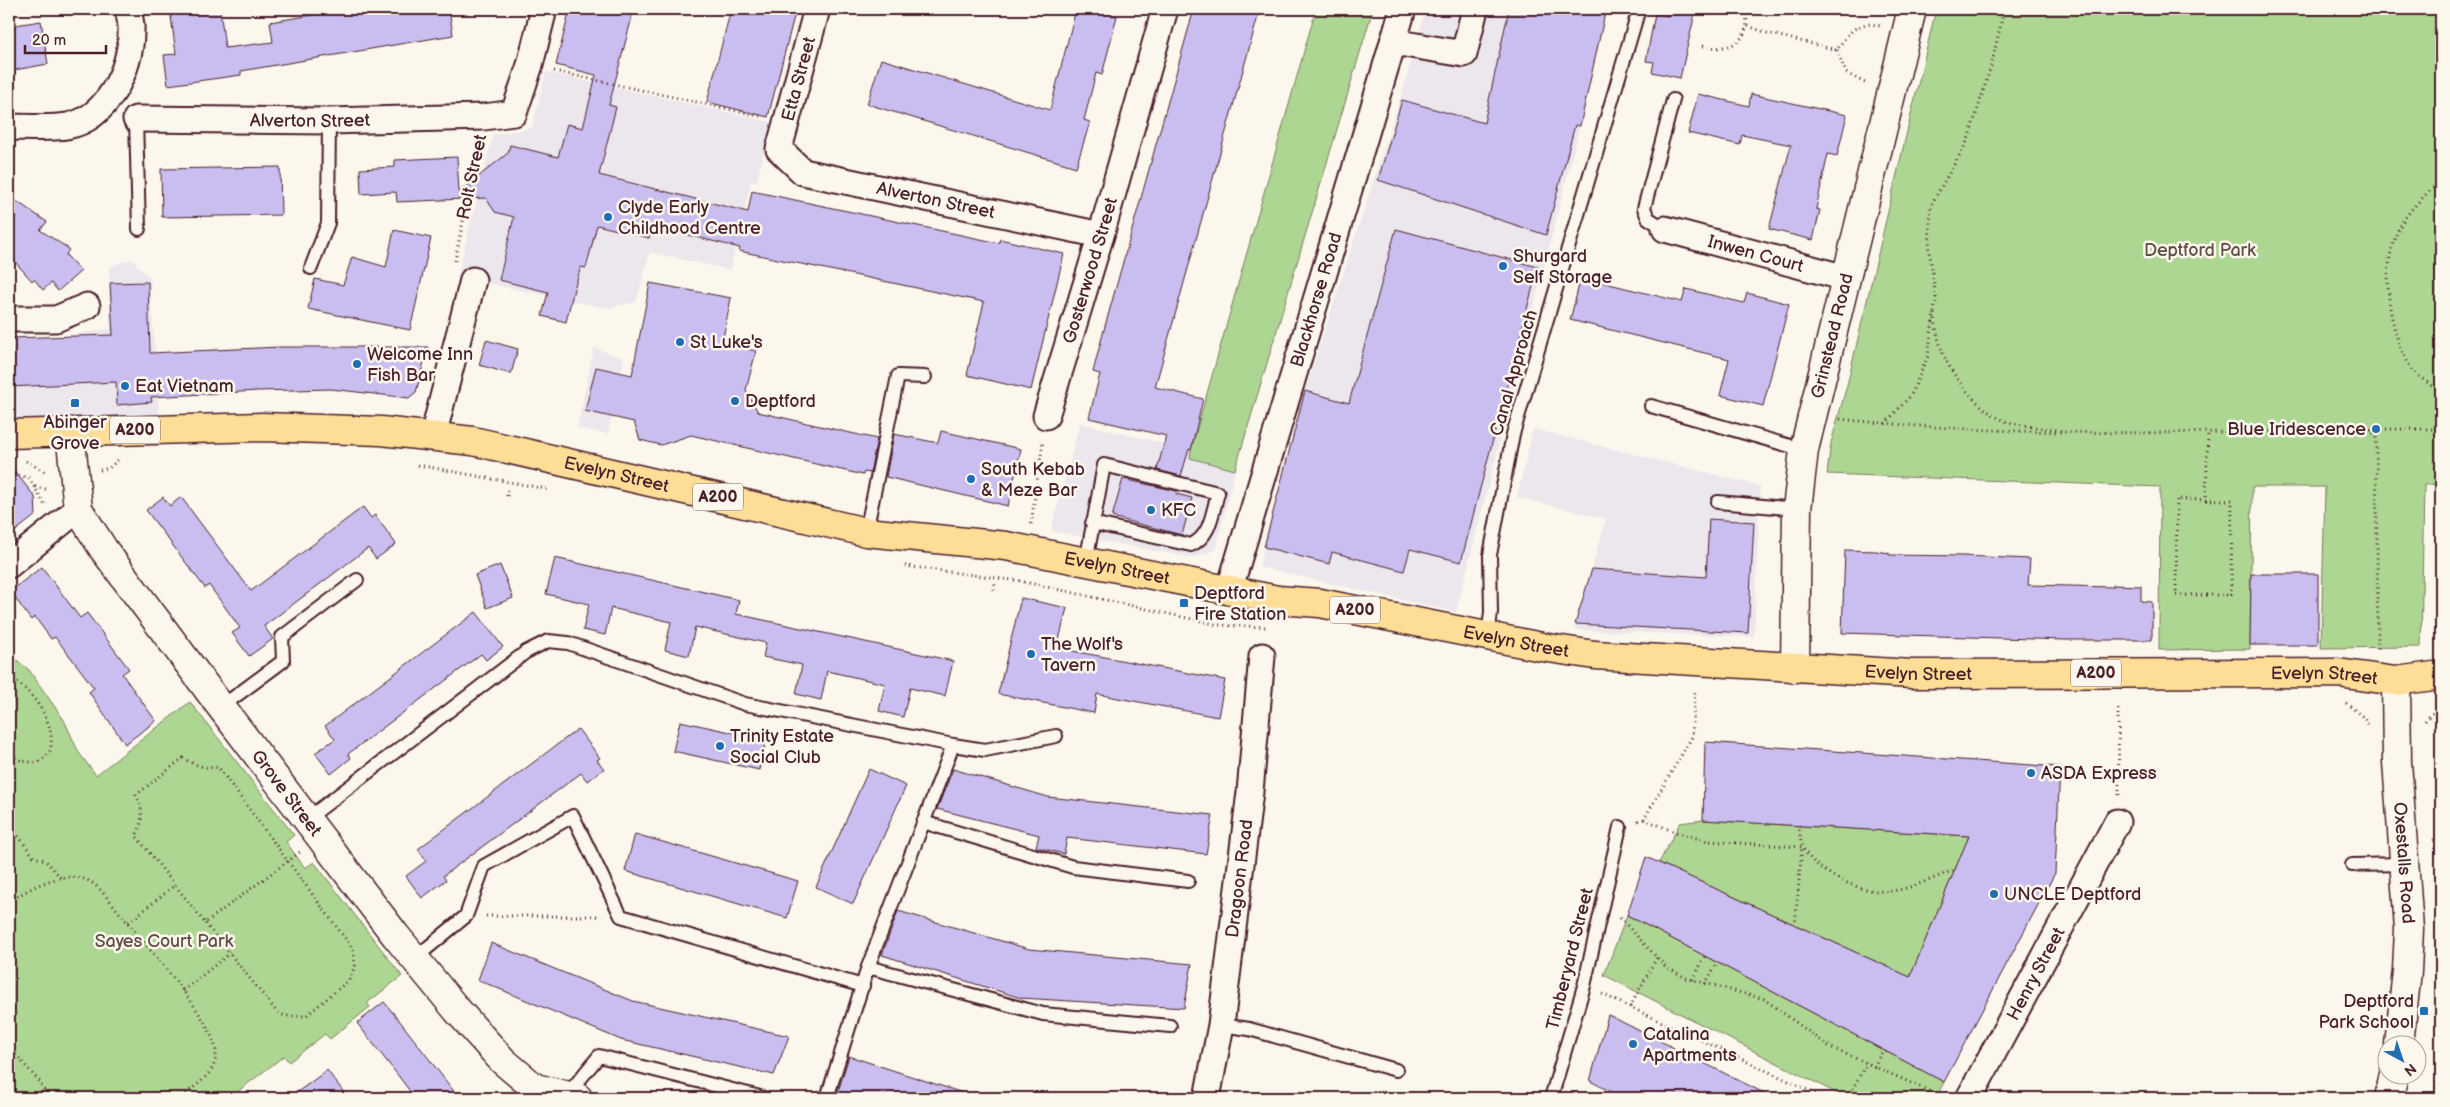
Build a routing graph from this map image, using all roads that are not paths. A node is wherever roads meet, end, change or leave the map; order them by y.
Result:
1 (128, 9) edge
2 (544, 9) edge
3 (817, 9) edge
4 (1165, 9) edge
5 (1403, 9) edge
6 (1475, 9) edge
7 (1639, 9) edge
8 (1912, 9) edge
9 (1393, 42) junction
10 (1673, 100) dead end
11 (484, 117) joint
12 (136, 119) joint
13 (329, 122) junction
14 (9, 127) edge
15 (779, 149) joint
16 (139, 228) dead end
17 (1665, 229) joint
18 (1101, 235) junction
19 (311, 268) dead end
20 (1846, 278) junction
21 (473, 280) dead end
22 (87, 306) dead end
23 (9, 319) edge
24 (925, 377) dead end
25 (1651, 406) dead end
26 (1046, 416) road end
27 (70, 432) junction
28 (9, 434) edge
29 (433, 436) junction
30 (1804, 450) junction
31 (1718, 502) dead end
32 (78, 509) junction
33 (1797, 509) junction
34 (1092, 523) junction
35 (866, 532) junction
36 (1086, 562) junction
37 (9, 565) edge
38 (357, 580) dead end
39 (1229, 591) junction
40 (1488, 637) junction
41 (1262, 656) dead end
42 (1795, 668) junction
43 (2441, 675) edge
44 (2396, 682) junction
45 (221, 707) junction
46 (1056, 736) dead end
47 (954, 745) junction
48 (307, 819) junction
49 (923, 822) junction
50 (2117, 822) road end
51 (1620, 827) road end
52 (2404, 864) junction
53 (2352, 865) dead end
54 (1188, 881) dead end
55 (414, 959) junction
56 (868, 967) junction
57 (863, 986) junction
58 (1220, 1025) junction
59 (1170, 1026) dead end
60 (2400, 1034) edge
61 (1396, 1070) dead end
62 (2392, 1084) edge
63 (531, 1093) edge
64 (572, 1097) edge
65 (764, 1098) edge
66 (827, 1098) edge
67 (1207, 1098) edge
68 (1552, 1098) edge
69 (1969, 1098) edge
70 (2389, 1098) edge

1 - 14 street
2 - 11 street, Rolt Street
3 - 15 street, Etta Street
4 - 18 street, Gosterwood Street
5 - 9 street, Blackhorse Road
6 - 9 street
7 - 40 lane, Canal Approach
8 - 20 street, Grinstead Road
9 - 39 street, Blackhorse Road
10 - 17 lane
11 - 13 street, Alverton Street
12 - 13 street, Alverton Street
12 - 16 lane
13 - 19 lane
15 - 18 street, Alverton Street
17 - 20 street, Inwen Court
18 - 26 street, Gosterwood Street
20 - 30 street, Grinstead Road
21 - 29 street
22 - 23 street
24 - 35 lane
25 - 30 lane
27 - 28 main road, Evelyn Street / A200
27 - 29 main road, Evelyn Street / A200
27 - 32 street, Grove Street
29 - 35 main road, Evelyn Street / A200
30 - 33 street, Grinstead Road
31 - 33 lane
32 - 37 street
32 - 45 street, Grove Street
33 - 42 street, Grinstead Road
34 - 34 lane
34 - 36 lane
35 - 36 main road, Evelyn Street / A200
36 - 39 main road, Evelyn Street / A200
38 - 45 lane
39 - 40 main road, Evelyn Street / A200
40 - 42 main road, Evelyn Street / A200
41 - 58 street, Dragoon Road
42 - 44 main road, Evelyn Street / A200
43 - 44 main road, Evelyn Street / A200
44 - 52 street, Oxestalls Road
45 - 48 street, Grove Street
46 - 47 lane
47 - 48 lane
47 - 49 lane
48 - 55 street, Grove Street
49 - 54 lane
49 - 56 lane
50 - 69 street, Henry Street
51 - 68 lane, Timberyard Street
52 - 53 lane
52 - 60 street, Oxestalls Road
55 - 57 lane
55 - 63 street, Grove Street
56 - 57 lane
56 - 59 lane
57 - 66 lane
58 - 61 lane
58 - 67 street, Dragoon Road
62 - 70 street
63 - 64 street, Grove Street
64 - 65 lane

